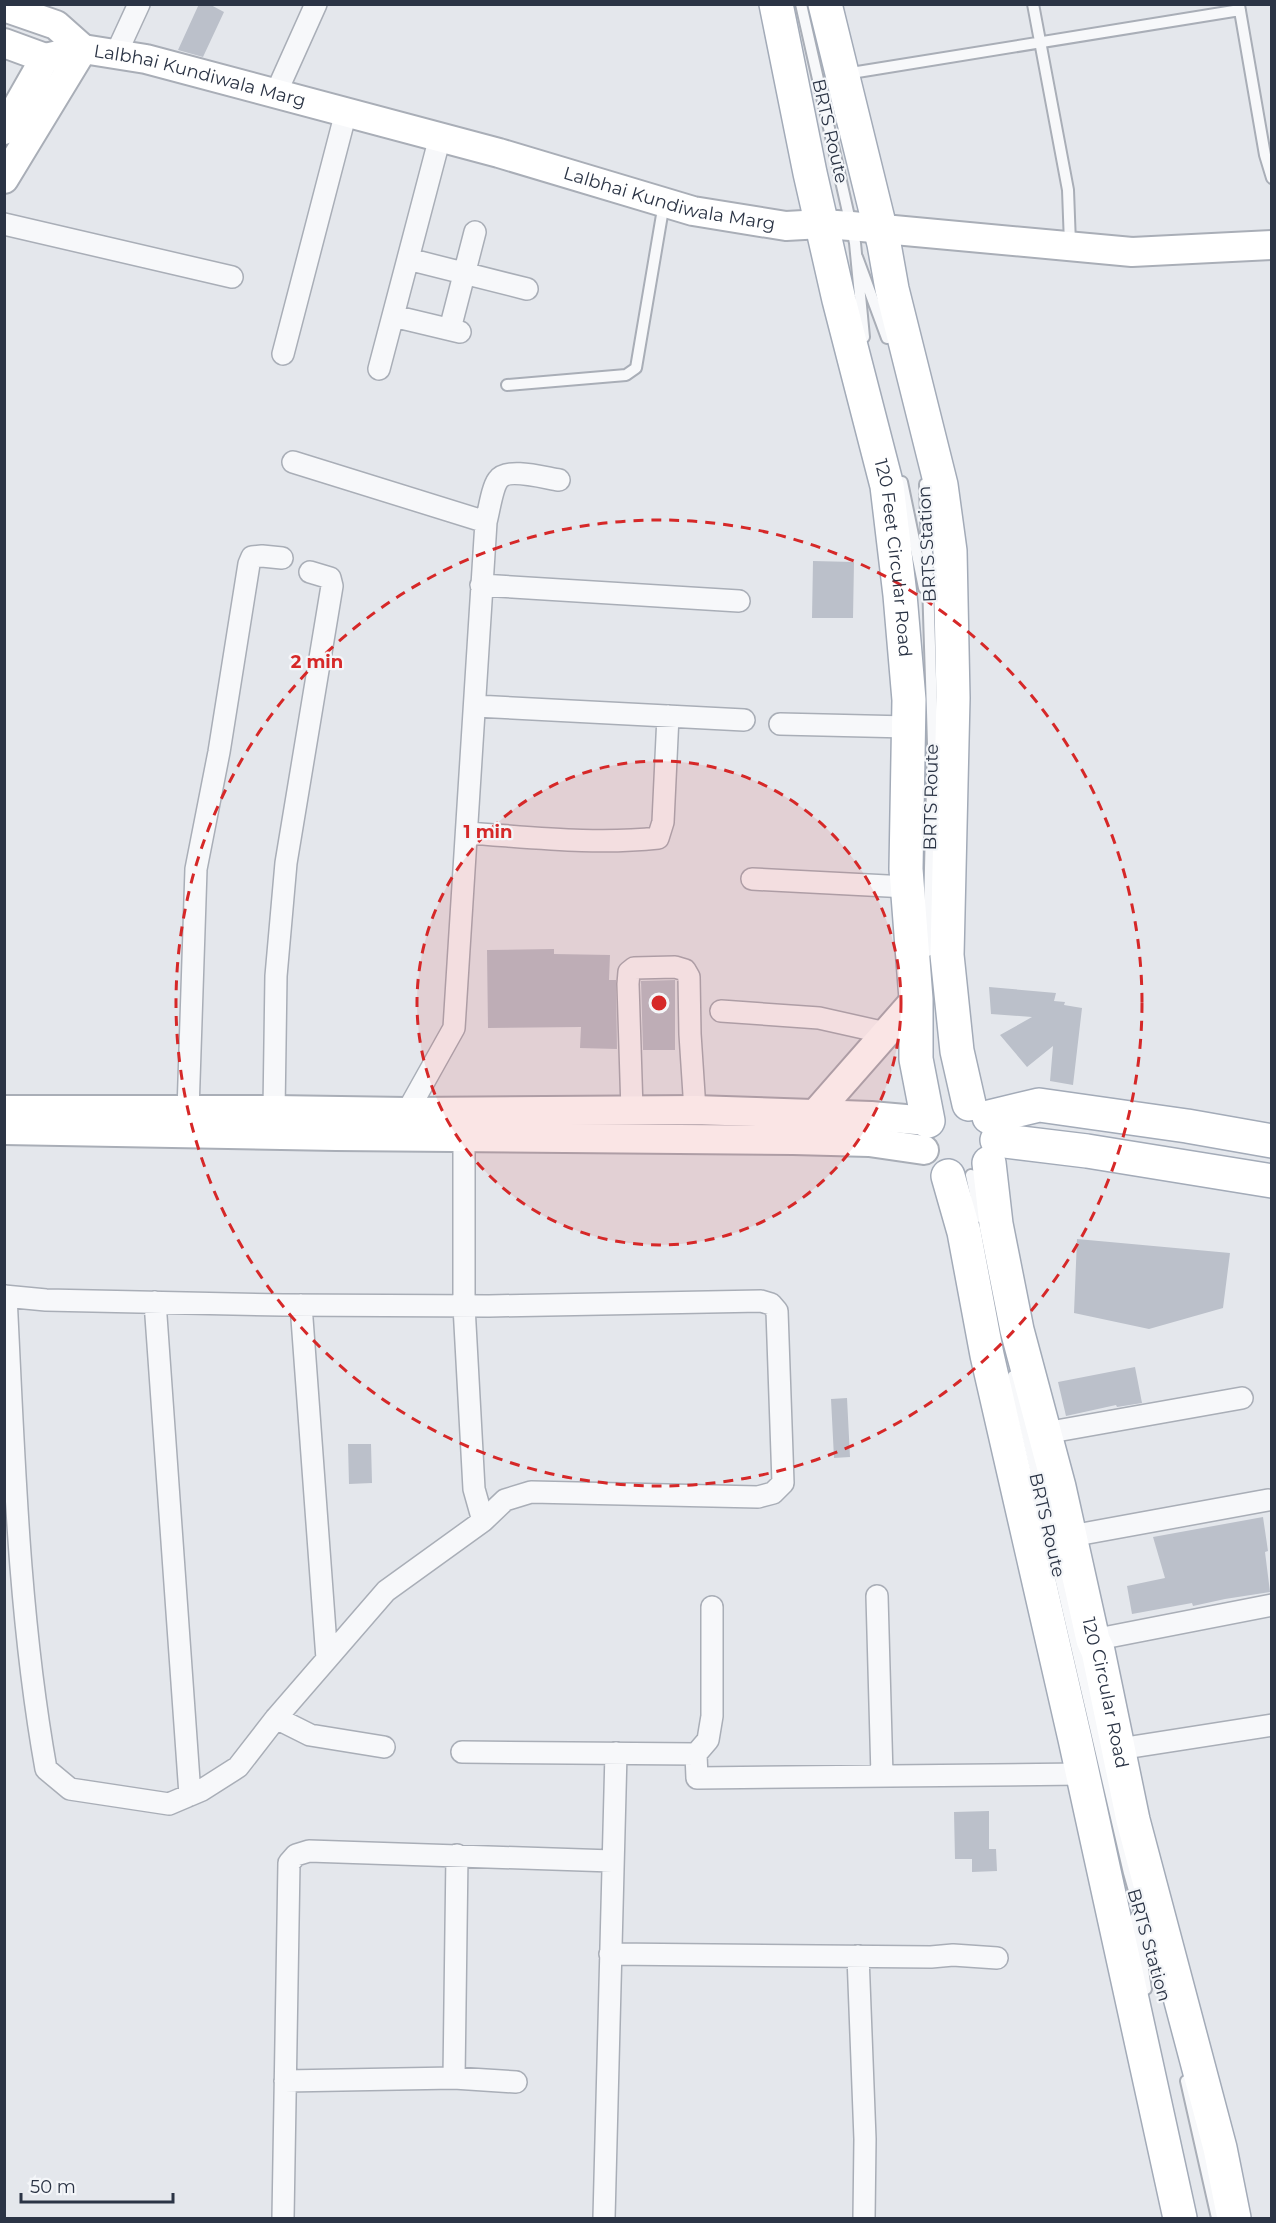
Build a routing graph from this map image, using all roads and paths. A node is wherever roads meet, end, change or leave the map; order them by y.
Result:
1 (139, 4) edge
2 (316, 4) edge
3 (776, 4) edge
4 (801, 4) edge
5 (825, 4) edge
6 (1033, 4) edge
7 (4, 7) edge
8 (1239, 7) edge
9 (1041, 42) junction
10 (4, 43) edge
11 (84, 48) junction
12 (116, 54) junction
13 (45, 58) junction
14 (842, 74) junction
15 (276, 93) junction
16 (346, 112) junction
17 (4, 130) edge
18 (440, 137) junction
19 (1272, 178) edge
20 (4, 179) edge
21 (664, 202) junction
22 (4, 224) edge
23 (851, 226) junction
24 (475, 232) dead end
25 (1272, 245) edge
26 (1070, 247) junction
27 (857, 256) junction
28 (408, 259) junction
29 (464, 273) junction
30 (232, 277) dead end
31 (527, 289) dead end
32 (393, 316) junction
33 (866, 345) dead end
34 (890, 347) dead end
35 (283, 354) dead end
36 (379, 369) dead end
37 (507, 385) dead end
38 (293, 462) dead end
39 (897, 466) dead end
40 (922, 472) dead end
41 (559, 480) dead end
42 (486, 522) junction
43 (282, 558) dead end
44 (310, 572) dead end
45 (481, 585) junction
46 (739, 601) dead end
47 (930, 617) junction
48 (475, 706) junction
49 (668, 716) junction
50 (744, 720) dead end
51 (780, 724) dead end
52 (908, 727) junction
53 (467, 833) junction
54 (752, 879) dead end
55 (907, 887) junction
56 (927, 965) dead end
57 (916, 999) junction
58 (721, 1011) dead end
59 (886, 1033) junction
60 (4, 1110) edge
61 (274, 1110) junction
62 (632, 1110) junction
63 (695, 1110) junction
64 (188, 1111) junction
65 (406, 1112) junction
66 (815, 1114) junction
67 (4, 1130) edge
68 (926, 1136) junction
69 (464, 1137) junction
70 (1272, 1142) edge
71 (977, 1146) junction
72 (1272, 1181) edge
73 (983, 1232) dead end
74 (5, 1296) edge
75 (155, 1302) junction
76 (302, 1305) junction
77 (464, 1306) junction
78 (1011, 1366) dead end
79 (1242, 1398) dead end
80 (1045, 1433) junction
81 (1268, 1500) dead end
82 (483, 1521) junction
83 (1071, 1536) junction
84 (877, 1596) dead end
85 (1272, 1605) edge
86 (712, 1607) dead end
87 (1093, 1640) junction
88 (327, 1659) junction
89 (276, 1718) junction
90 (1272, 1725) edge
91 (384, 1747) dead end
92 (1119, 1749) junction
93 (462, 1752) dead end
94 (616, 1753) junction
95 (696, 1754) junction
96 (1083, 1774) junction
97 (882, 1776) junction
98 (189, 1795) junction
99 (457, 1855) junction
100 (612, 1861) junction
101 (1129, 1873) junction
102 (610, 1954) junction
103 (858, 1956) junction
104 (997, 1958) dead end
105 (1156, 1971) dead end
106 (1148, 2006) dead end
107 (1183, 2070) dead end
108 (454, 2078) junction
109 (285, 2081) junction
110 (516, 2082) dead end
111 (283, 2218) edge
112 (604, 2218) edge
113 (864, 2218) edge
114 (1180, 2218) edge
115 (1217, 2218) edge
116 (1234, 2218) edge

1 - 12 street
2 - 15 street
3 - 23 main road, 120 Feet Circular Road
4 - 23 lane, BRTS Route
5 - 14 main road, 120 Feet Circular Road
6 - 9 lane
7 - 11 main road, Lalbhai Kundiwala Marg
8 - 9 lane
8 - 19 lane
9 - 14 lane
9 - 26 lane
10 - 13 main road
11 - 12 main road, Lalbhai Kundiwala Marg
11 - 13 main road, Lalbhai Kundiwala Marg
11 - 20 main road, Lalbhai Kundiwala Marg
12 - 15 main road, Lalbhai Kundiwala Marg
13 - 17 main road
14 - 23 main road, 120 Feet Circular Road
15 - 16 main road, Lalbhai Kundiwala Marg
16 - 18 main road, Lalbhai Kundiwala Marg
16 - 35 street
18 - 21 main road, Lalbhai Kundiwala Marg
18 - 28 street
21 - 23 main road, Lalbhai Kundiwala Marg
21 - 37 lane
22 - 30 street
23 - 26 main road, Lalbhai Kundiwala Marg
23 - 27 lane, BRTS Route
23 - 52 main road, 120 Feet Circular Road
23 - 71 main road, 120 Feet Circular Road
24 - 29 street
25 - 26 main road, Lalbhai Kundiwala Marg
27 - 33 lane
27 - 34 lane
28 - 29 street
28 - 32 street
29 - 31 street
29 - 32 street
32 - 36 street
38 - 42 street
39 - 47 lane, BRTS Station
40 - 47 lane, BRTS Station
41 - 42 street
42 - 45 street
43 - 64 street
44 - 61 street
45 - 46 street
45 - 48 street
47 - 56 lane, BRTS Route
48 - 49 street
48 - 53 street
49 - 50 street
49 - 53 street
51 - 52 street
52 - 55 main road, 120 Feet Circular Road
53 - 65 street
54 - 55 street
55 - 57 main road, 120 Feet Circular Road
57 - 59 main road
57 - 68 main road, 120 Feet Circular Road
58 - 59 street
59 - 66 main road
60 - 64 main road
61 - 64 main road
61 - 65 main road
62 - 63 main road
62 - 63 street
62 - 65 main road
63 - 66 main road
66 - 68 main road
67 - 69 main road
68 - 69 main road
68 - 71 main road
68 - 71 main road
69 - 77 street
70 - 71 main road
71 - 72 main road
71 - 73 lane
71 - 80 main road, 120 Circular Road
71 - 96 main road
74 - 75 street
74 - 98 street
75 - 76 street
75 - 98 street
76 - 77 street
76 - 88 street
77 - 82 street
77 - 82 street
78 - 101 lane, BRTS Route
79 - 80 street
80 - 83 main road, 120 Circular Road
81 - 83 street
82 - 88 street
83 - 87 main road, 120 Circular Road
84 - 97 street
85 - 87 street
86 - 95 street
87 - 92 main road, 120 Circular Road
88 - 89 street
89 - 91 street
89 - 98 street
90 - 92 street
92 - 116 main road, 120 Circular Road
93 - 94 street
94 - 95 street
94 - 100 street
95 - 97 street
96 - 97 street
96 - 114 main road
99 - 100 street
99 - 108 street
99 - 109 street
100 - 102 street
101 - 105 lane, BRTS Station
101 - 106 lane, BRTS Station
102 - 103 street
102 - 112 street
103 - 104 street
103 - 113 street
107 - 115 lane
108 - 109 street
108 - 110 street
109 - 111 street

